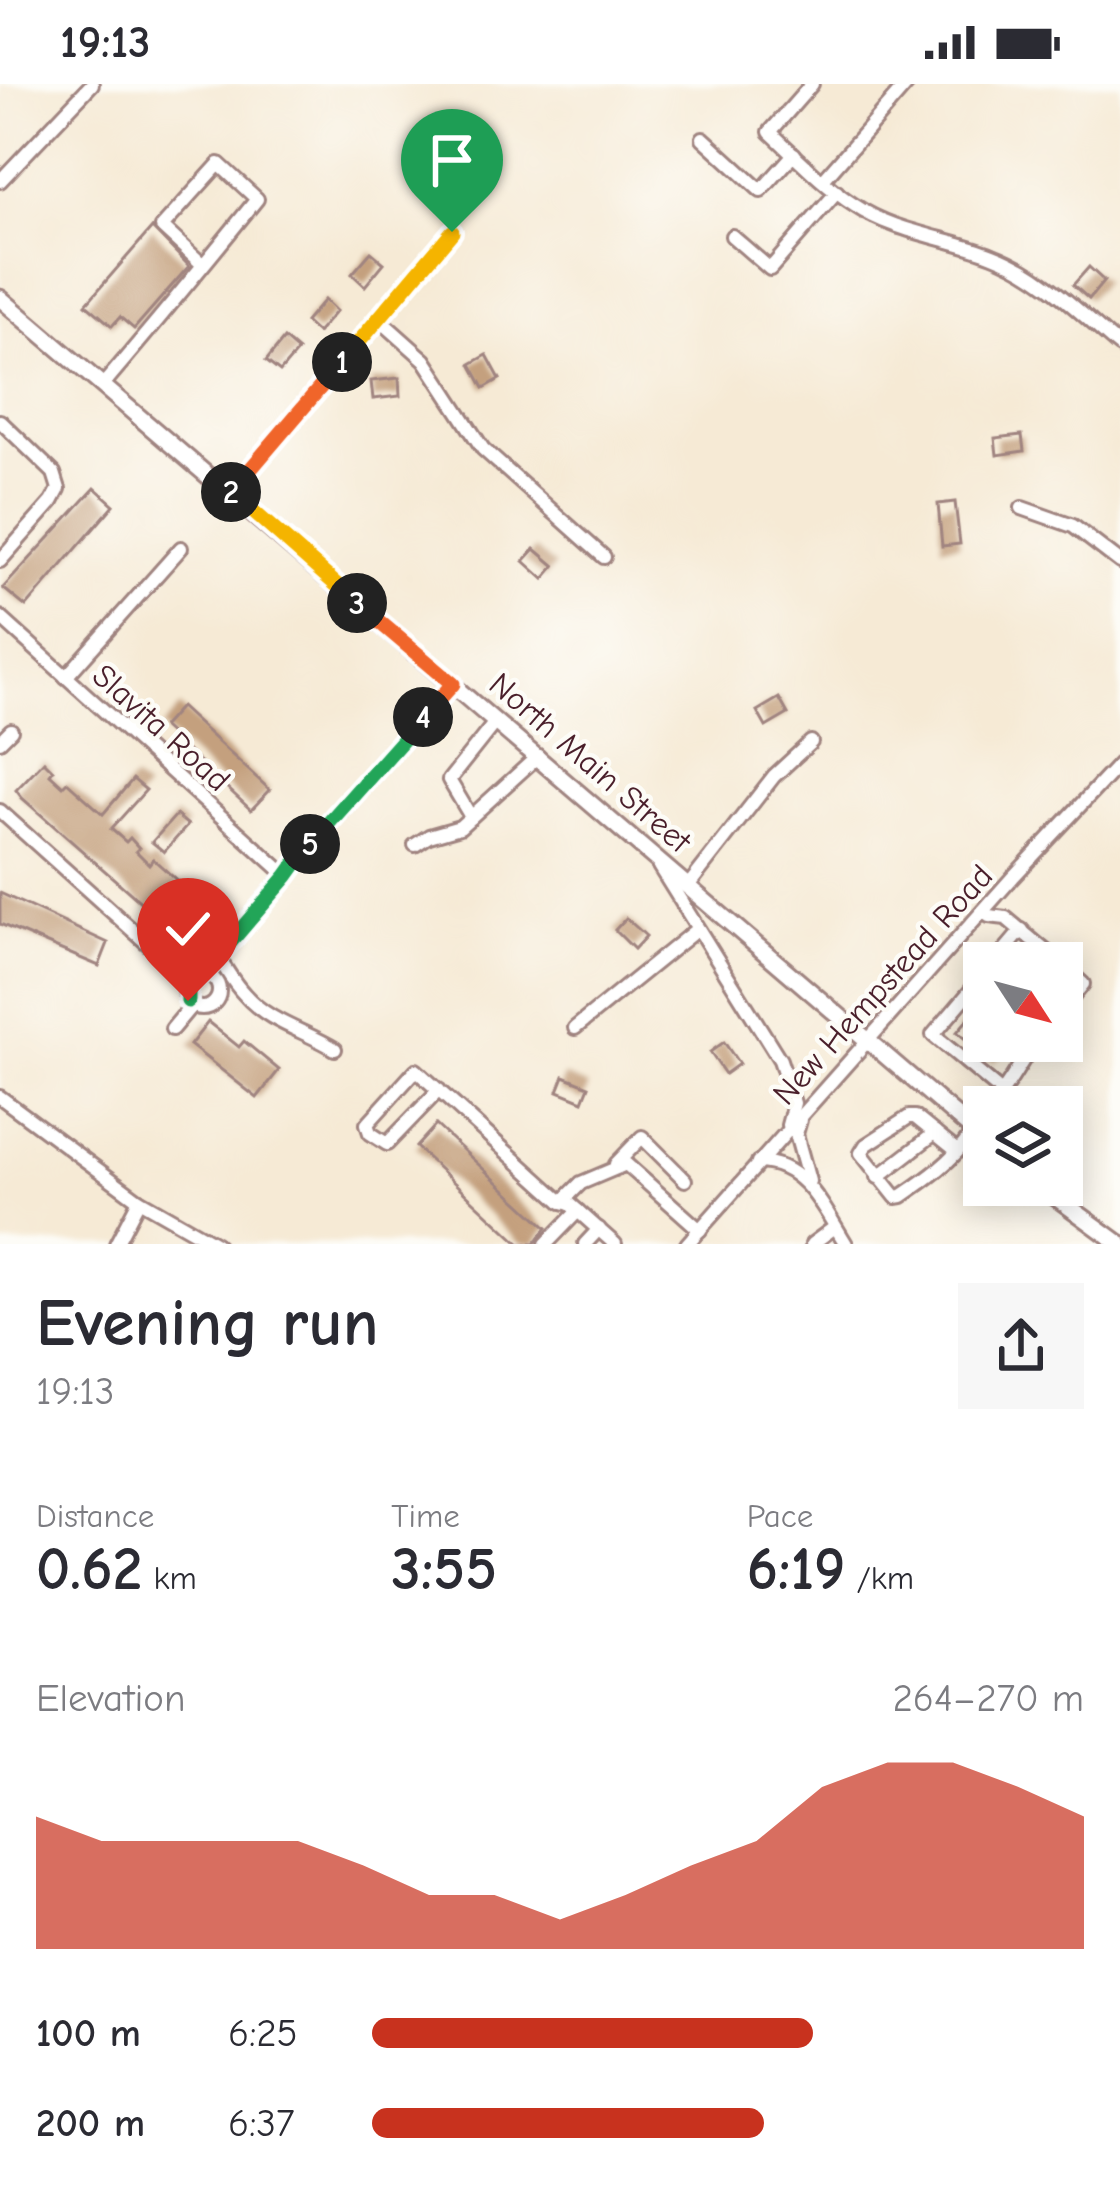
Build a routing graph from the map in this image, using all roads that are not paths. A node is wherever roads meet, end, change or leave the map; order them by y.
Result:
1 (92, 84) edge
2 (812, 84) edge
3 (907, 84) edge
4 (703, 138) dead end
5 (794, 154) junction
6 (823, 180) junction
7 (0, 181) edge
8 (837, 192) junction
9 (452, 232) dead end
10 (732, 236) dead end
11 (203, 266) junction
12 (0, 298) edge
13 (379, 319) junction
14 (1120, 347) edge
15 (102, 386) junction
16 (0, 421) edge
17 (229, 494) junction
18 (1022, 508) dead end
19 (181, 548) dead end
20 (604, 557) dead end
21 (0, 562) edge
22 (1120, 562) edge
23 (0, 617) edge
24 (66, 677) junction
25 (453, 684) junction
26 (496, 721) junction
27 (10, 730) dead end
28 (0, 741) edge
29 (812, 742) dead end
30 (538, 757) junction
31 (1120, 763) edge
32 (0, 811) edge
33 (471, 817) junction
34 (415, 845) dead end
35 (652, 855) junction
36 (287, 876) junction
37 (688, 886) junction
38 (983, 911) junction
39 (696, 930) junction
40 (1022, 930) junction
41 (1012, 942) edge
42 (1036, 942) edge
43 (217, 956) junction
44 (195, 978) junction
45 (963, 1000) edge
46 (192, 1005) junction
47 (575, 1028) dead end
48 (172, 1029) dead end
49 (866, 1042) junction
50 (335, 1049) dead end
51 (979, 1086) edge
52 (439, 1090) junction
53 (0, 1097) edge
54 (804, 1110) junction
55 (963, 1119) edge
56 (935, 1133) junction
57 (784, 1134) junction
58 (963, 1146) edge
59 (957, 1151) junction
60 (758, 1162) junction
61 (607, 1173) junction
62 (878, 1177) junction
63 (685, 1180) dead end
64 (813, 1193) junction
65 (139, 1200) junction
66 (562, 1202) junction
67 (1068, 1206) edge
68 (578, 1211) junction
69 (835, 1227) junction
70 (598, 1229) junction
71 (700, 1230) junction
72 (116, 1244) edge
73 (216, 1244) edge
74 (546, 1244) edge
75 (585, 1244) edge
76 (615, 1244) edge
77 (687, 1244) edge
78 (812, 1244) edge
79 (846, 1244) edge
80 (1120, 1244) edge

1 - 7 street
2 - 5 street
3 - 6 street
4 - 5 street
5 - 6 street
6 - 8 street
8 - 10 street
8 - 14 street
9 - 13 street
11 - 11 street
11 - 15 street
12 - 15 main road, North Main Street
13 - 17 street
13 - 20 street
15 - 17 main road, North Main Street
16 - 21 street
17 - 25 main road, North Main Street
18 - 22 street
19 - 24 street
23 - 24 street, Slavita Road
24 - 36 street, Slavita Road
25 - 26 main road, North Main Street
25 - 36 street
26 - 30 main road, North Main Street
26 - 33 street
27 - 28 street
29 - 37 street
30 - 33 street
30 - 35 main road, North Main Street
31 - 38 street, New Hempstead Road
32 - 44 street
33 - 34 street
35 - 37 main road, North Main Street
35 - 39 street
36 - 43 street
37 - 49 main road, North Main Street
38 - 40 street
38 - 49 street, New Hempstead Road
39 - 47 street
39 - 57 street
40 - 41 street
40 - 42 street
43 - 44 street
43 - 50 street
44 - 46 street
44 - 46 street
45 - 51 street
46 - 48 street
49 - 54 street, New Hempstead Road
49 - 55 main road, North Main Street
52 - 52 street
52 - 66 street
53 - 65 street
54 - 57 street, New Hempstead Road
54 - 64 street
56 - 59 street
56 - 62 street
56 - 62 street
57 - 60 street, New Hempstead Road
58 - 59 street
59 - 62 street
60 - 64 street
60 - 71 street, New Hempstead Road
61 - 63 street
61 - 66 street
61 - 71 street
64 - 69 street
65 - 72 street
65 - 73 street
66 - 68 street
67 - 80 main road
68 - 70 street
68 - 74 street
69 - 78 street
69 - 79 street
70 - 75 street
70 - 76 street
71 - 77 street, New Hempstead Road

